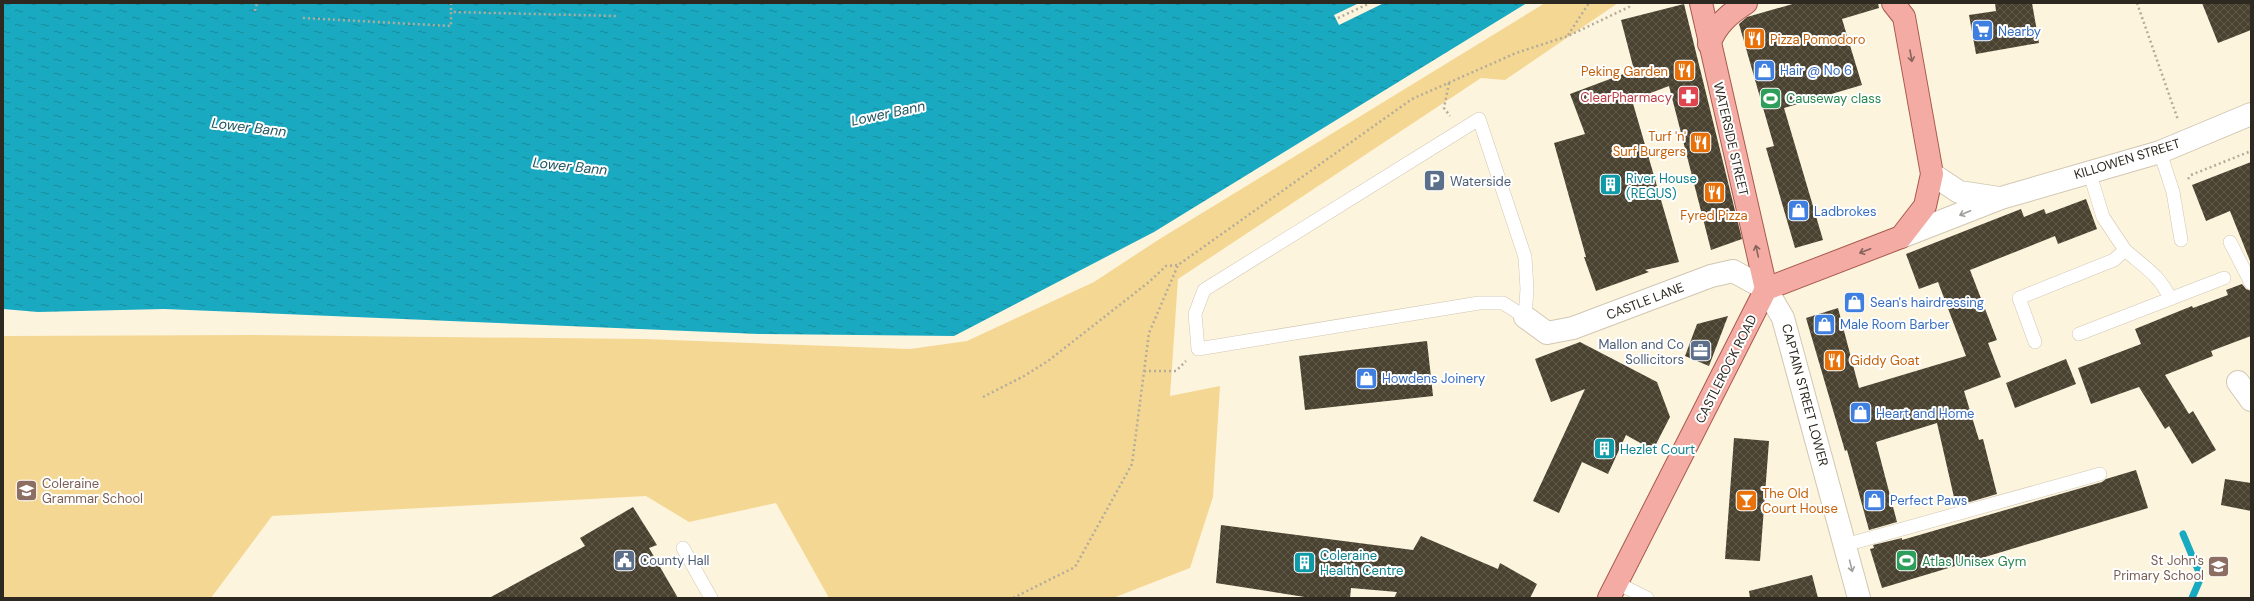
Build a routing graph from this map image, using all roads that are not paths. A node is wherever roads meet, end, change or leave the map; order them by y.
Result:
1 (1701, 3) edge
2 (1746, 3) edge
3 (1903, 8) edge
4 (1709, 44) junction
5 (2251, 114) edge
6 (2160, 152) junction
7 (2090, 171) junction
8 (1932, 174) junction
9 (2001, 198) junction
10 (1902, 237) junction
11 (2181, 240) dead end
12 (2230, 242) dead end
13 (2126, 250) junction
14 (2224, 278) dead end
15 (2251, 283) edge
16 (1766, 289) junction
17 (2170, 299) junction
18 (1525, 317) junction
19 (2078, 334) dead end
20 (2035, 342) dead end
21 (2238, 382) dead end
22 (2251, 400) edge
23 (2100, 474) dead end
24 (1845, 545) junction
25 (683, 548) dead end
26 (1613, 590) edge
27 (711, 598) edge
28 (1647, 598) edge
29 (1859, 598) edge

1 - 4 main road, WATERSIDE STREET
2 - 4 main road
3 -> 8 main road
16 -> 4 main road, WATERSIDE STREET
5 - 6 street, KILLOWEN STREET
6 - 7 street, KILLOWEN STREET
6 - 11 lane
7 - 9 street, KILLOWEN STREET
7 - 13 lane
8 - 9 street, KILLOWEN STREET
8 - 10 main road
9 -> 10 street, KILLOWEN STREET
10 -> 16 main road, KILLOWEN STREET
12 - 15 lane
13 - 17 lane
13 - 20 lane
14 - 17 lane
16 - 18 street, CASTLE LANE
16 - 24 street, CAPTAIN STREET LOWER
16 - 26 main road, CASTLEROCK ROAD
17 - 19 lane
18 - 18 lane
21 - 22 street
23 - 24 lane
24 -> 29 street, CAPTAIN STREET LOWER
25 - 27 lane
26 - 28 lane

